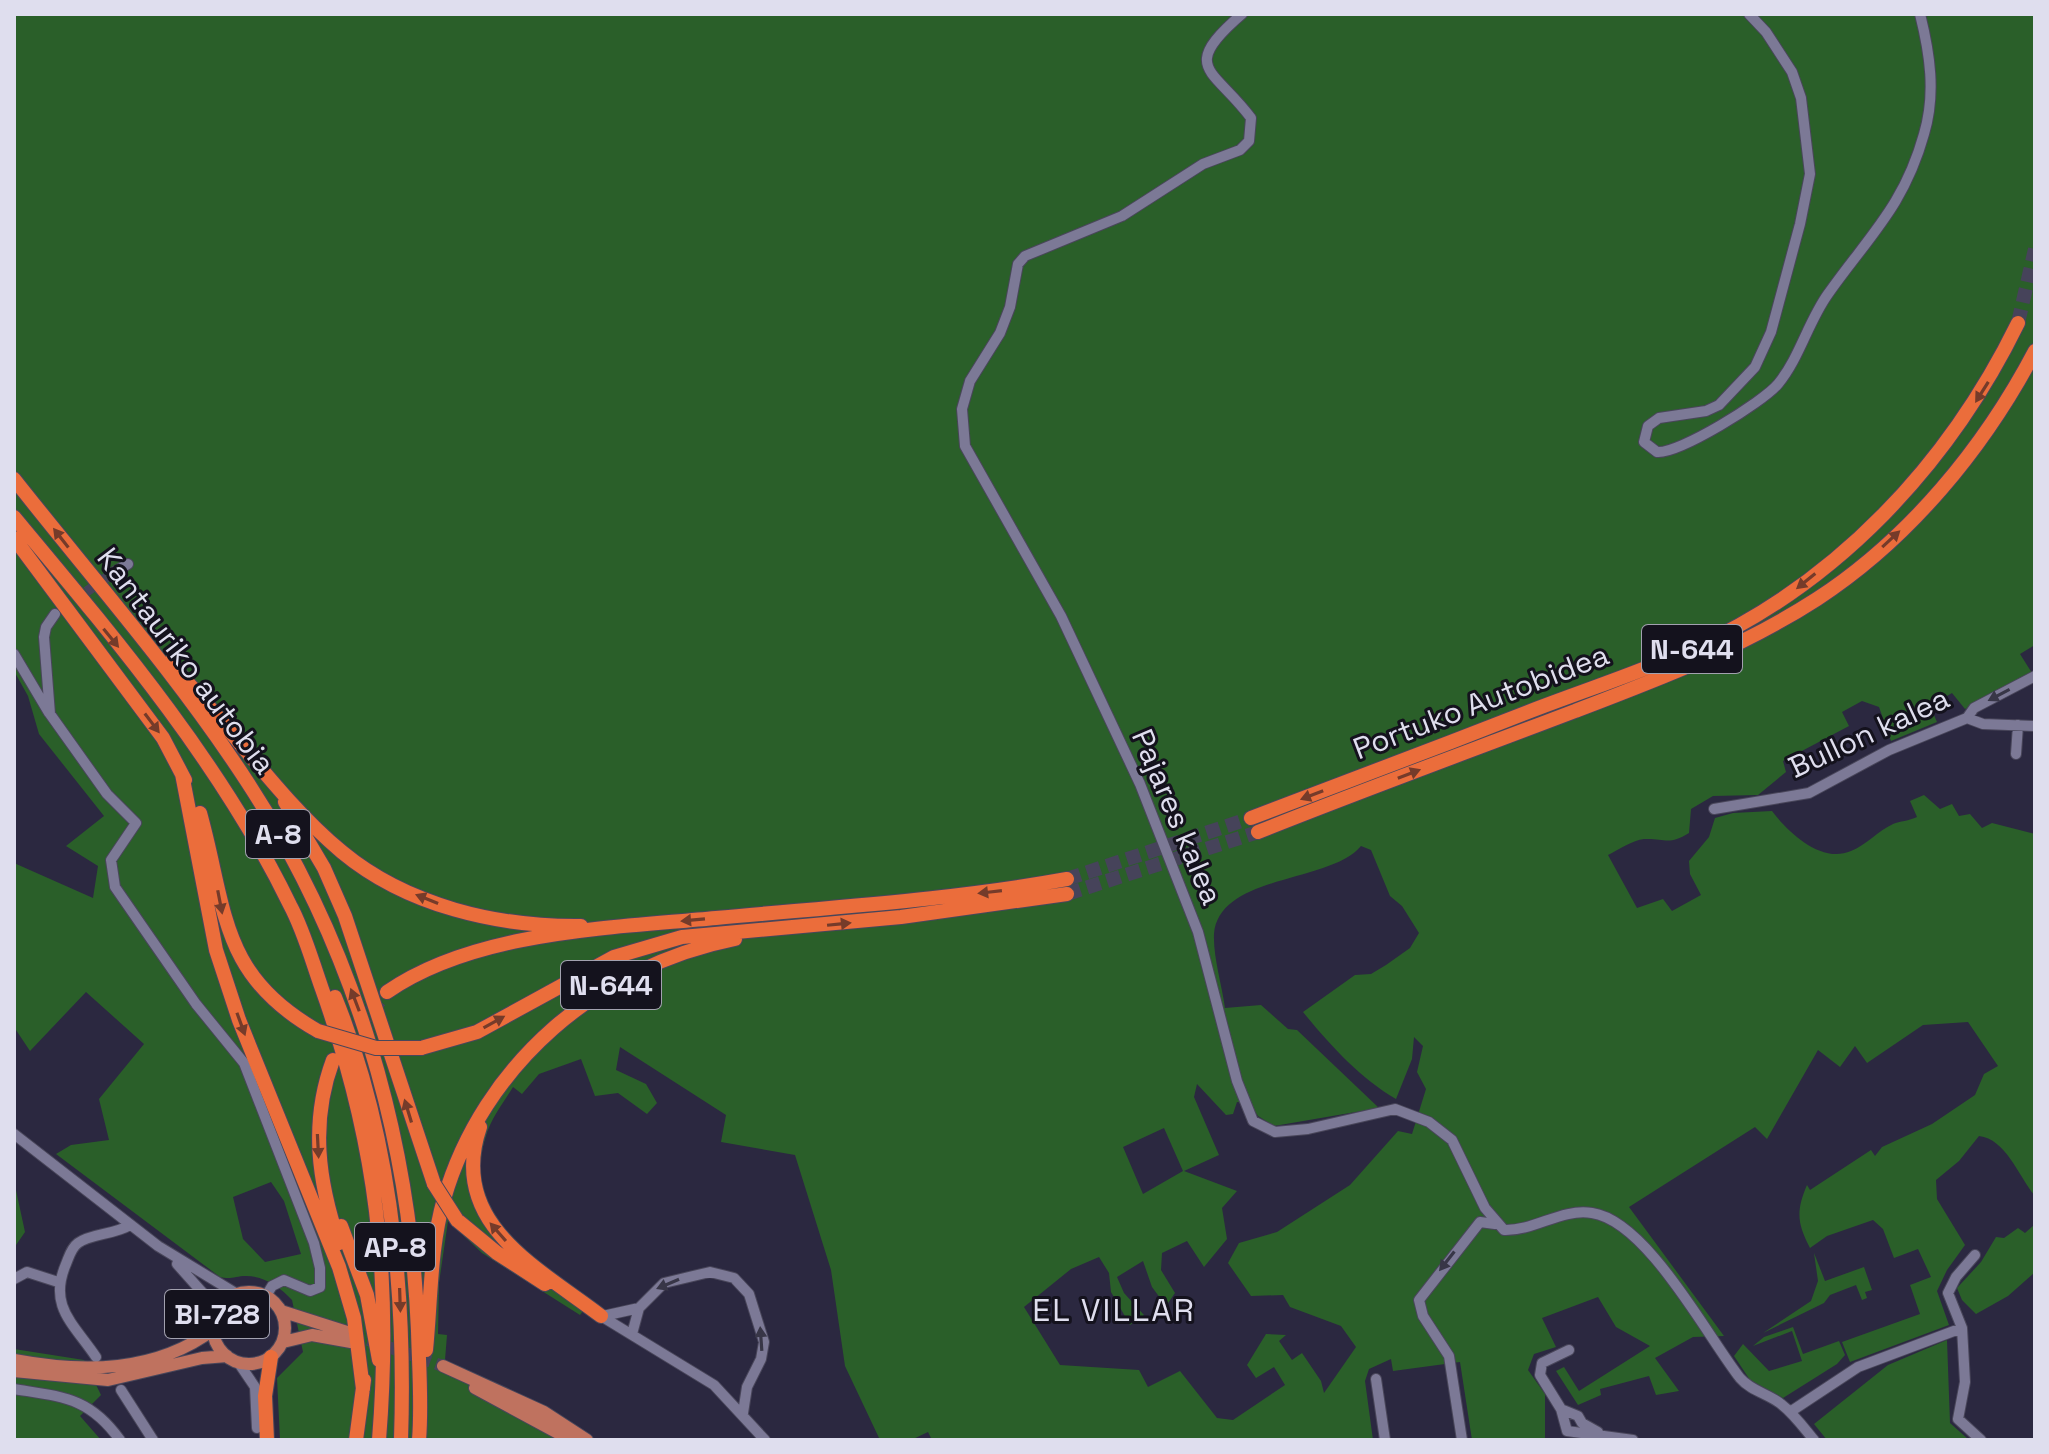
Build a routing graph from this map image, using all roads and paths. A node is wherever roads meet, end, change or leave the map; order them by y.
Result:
1 (1242, 14) edge
2 (1749, 14) edge
3 (1920, 14) edge
4 (2018, 323) tunnel mouth
5 (2035, 351) edge
6 (14, 479) edge
7 (14, 517) edge
8 (14, 538) edge
9 (128, 564) dead end
10 (113, 573) tunnel mouth
11 (55, 614) tunnel mouth
12 (127, 621) junction
13 (14, 654) edge
14 (2035, 676) edge
15 (50, 714) junction
16 (1967, 718) junction
17 (2018, 725) junction
18 (2035, 726) edge
19 (2016, 754) dead end
20 (266, 771) junction
21 (182, 774) junction
22 (1714, 809) dead end
23 (292, 908) junction
24 (650, 924) junction
25 (778, 930) junction
26 (387, 992) tunnel mouth
27 (333, 1060) tunnel mouth
28 (487, 1107) junction
29 (14, 1134) edge
30 (322, 1178) junction
31 (1485, 1208) junction
32 (1480, 1222) junction
33 (130, 1225) junction
34 (1504, 1230) junction
35 (158, 1246) junction
36 (1975, 1255) dead end
37 (14, 1279) edge
38 (58, 1282) junction
39 (237, 1294) junction
40 (266, 1296) junction
41 (639, 1308) junction
42 (218, 1310) junction
43 (281, 1311) junction
44 (601, 1316) junction
45 (1962, 1328) junction
46 (214, 1329) junction
47 (632, 1334) junction
48 (283, 1342) junction
49 (1569, 1350) dead end
50 (96, 1357) dead end
51 (271, 1357) junction
52 (233, 1359) junction
53 (14, 1360) edge
54 (14, 1371) edge
55 (1376, 1379) dead end
56 (383, 1388) junction
57 (14, 1389) edge
58 (363, 1389) junction
59 (121, 1390) dead end
60 (421, 1402) junction
61 (265, 1406) junction
62 (1561, 1409) junction
63 (1790, 1412) junction
64 (743, 1413) junction
65 (257, 1428) junction
66 (1603, 1434) junction
67 (120, 1440) edge
68 (153, 1440) edge
69 (251, 1440) edge
70 (267, 1440) edge
71 (356, 1440) edge
72 (379, 1440) edge
73 (401, 1440) edge
74 (419, 1440) edge
75 (571, 1440) edge
76 (587, 1440) edge
77 (765, 1440) edge
78 (1385, 1440) edge
79 (1462, 1440) edge
80 (1633, 1440) edge
81 (1814, 1440) edge
82 (1981, 1440) edge

1 - 31 street, Pajares kalea
2 - 3 street
4 -> 5 highway, Portuko Autobidea / N-644
12 -> 6 highway, Kantauriko autobia / A-8
7 -> 23 highway, Kantauriko autobia / A-8
8 -> 21 highway
9 - 10 street
11 - 15 street
12 - 20 highway
60 -> 12 highway, Kantauriko autobia / A-8
13 - 15 street
14 -> 16 street, Bullon kalea
15 - 40 street
16 - 17 street
16 - 22 street, Bullon kalea
17 - 18 street
17 - 19 street
24 -> 20 highway, N-644
44 -> 20 highway, bridge
21 -> 25 highway, bridge
21 -> 58 highway
23 - 56 highway, Kantauriko autobia / A-8
23 -> 73 highway, AP-8
25 -> 24 highway, N-644
24 - 26 highway, N-644
25 - 28 highway, N-644
27 -> 30 highway
44 -> 28 highway, N-644
28 - 60 highway, N-644
29 - 33 street
30 - 56 highway
30 - 58 highway
31 - 32 street
31 - 34 street, Pajares kalea
32 - 34 street
32 -> 79 street
33 - 35 street
33 - 38 street
34 - 63 street
35 - 39 street
35 - 42 street
36 - 45 street
37 - 38 street
38 - 50 street
39 - 40 main road, BI-728
39 - 42 main road, BI-728
40 - 43 main road, BI-728
41 - 44 street
41 - 47 street
64 -> 41 street
42 - 46 main road, BI-728
43 - 48 main road, BI-728
43 - 48 main road, BI-728
44 - 47 street
45 - 63 street
45 - 82 street
46 - 52 main road, BI-728
46 - 53 main road, BI-728
47 - 64 street
48 - 51 main road, BI-728
49 - 62 street
51 - 52 main road, BI-728
51 - 61 highway
52 - 54 main road, BI-728
52 - 65 street
55 - 78 street
56 - 72 highway, Kantauriko autobia / A-8
57 - 67 street
58 - 71 highway
59 - 68 street
60 - 74 highway, Kantauriko autobia / A-8
61 - 65 street
61 - 70 highway
62 - 66 street
62 - 66 street
63 - 81 street
64 - 77 street
65 - 69 street
66 - 80 street
75 - 76 main road

